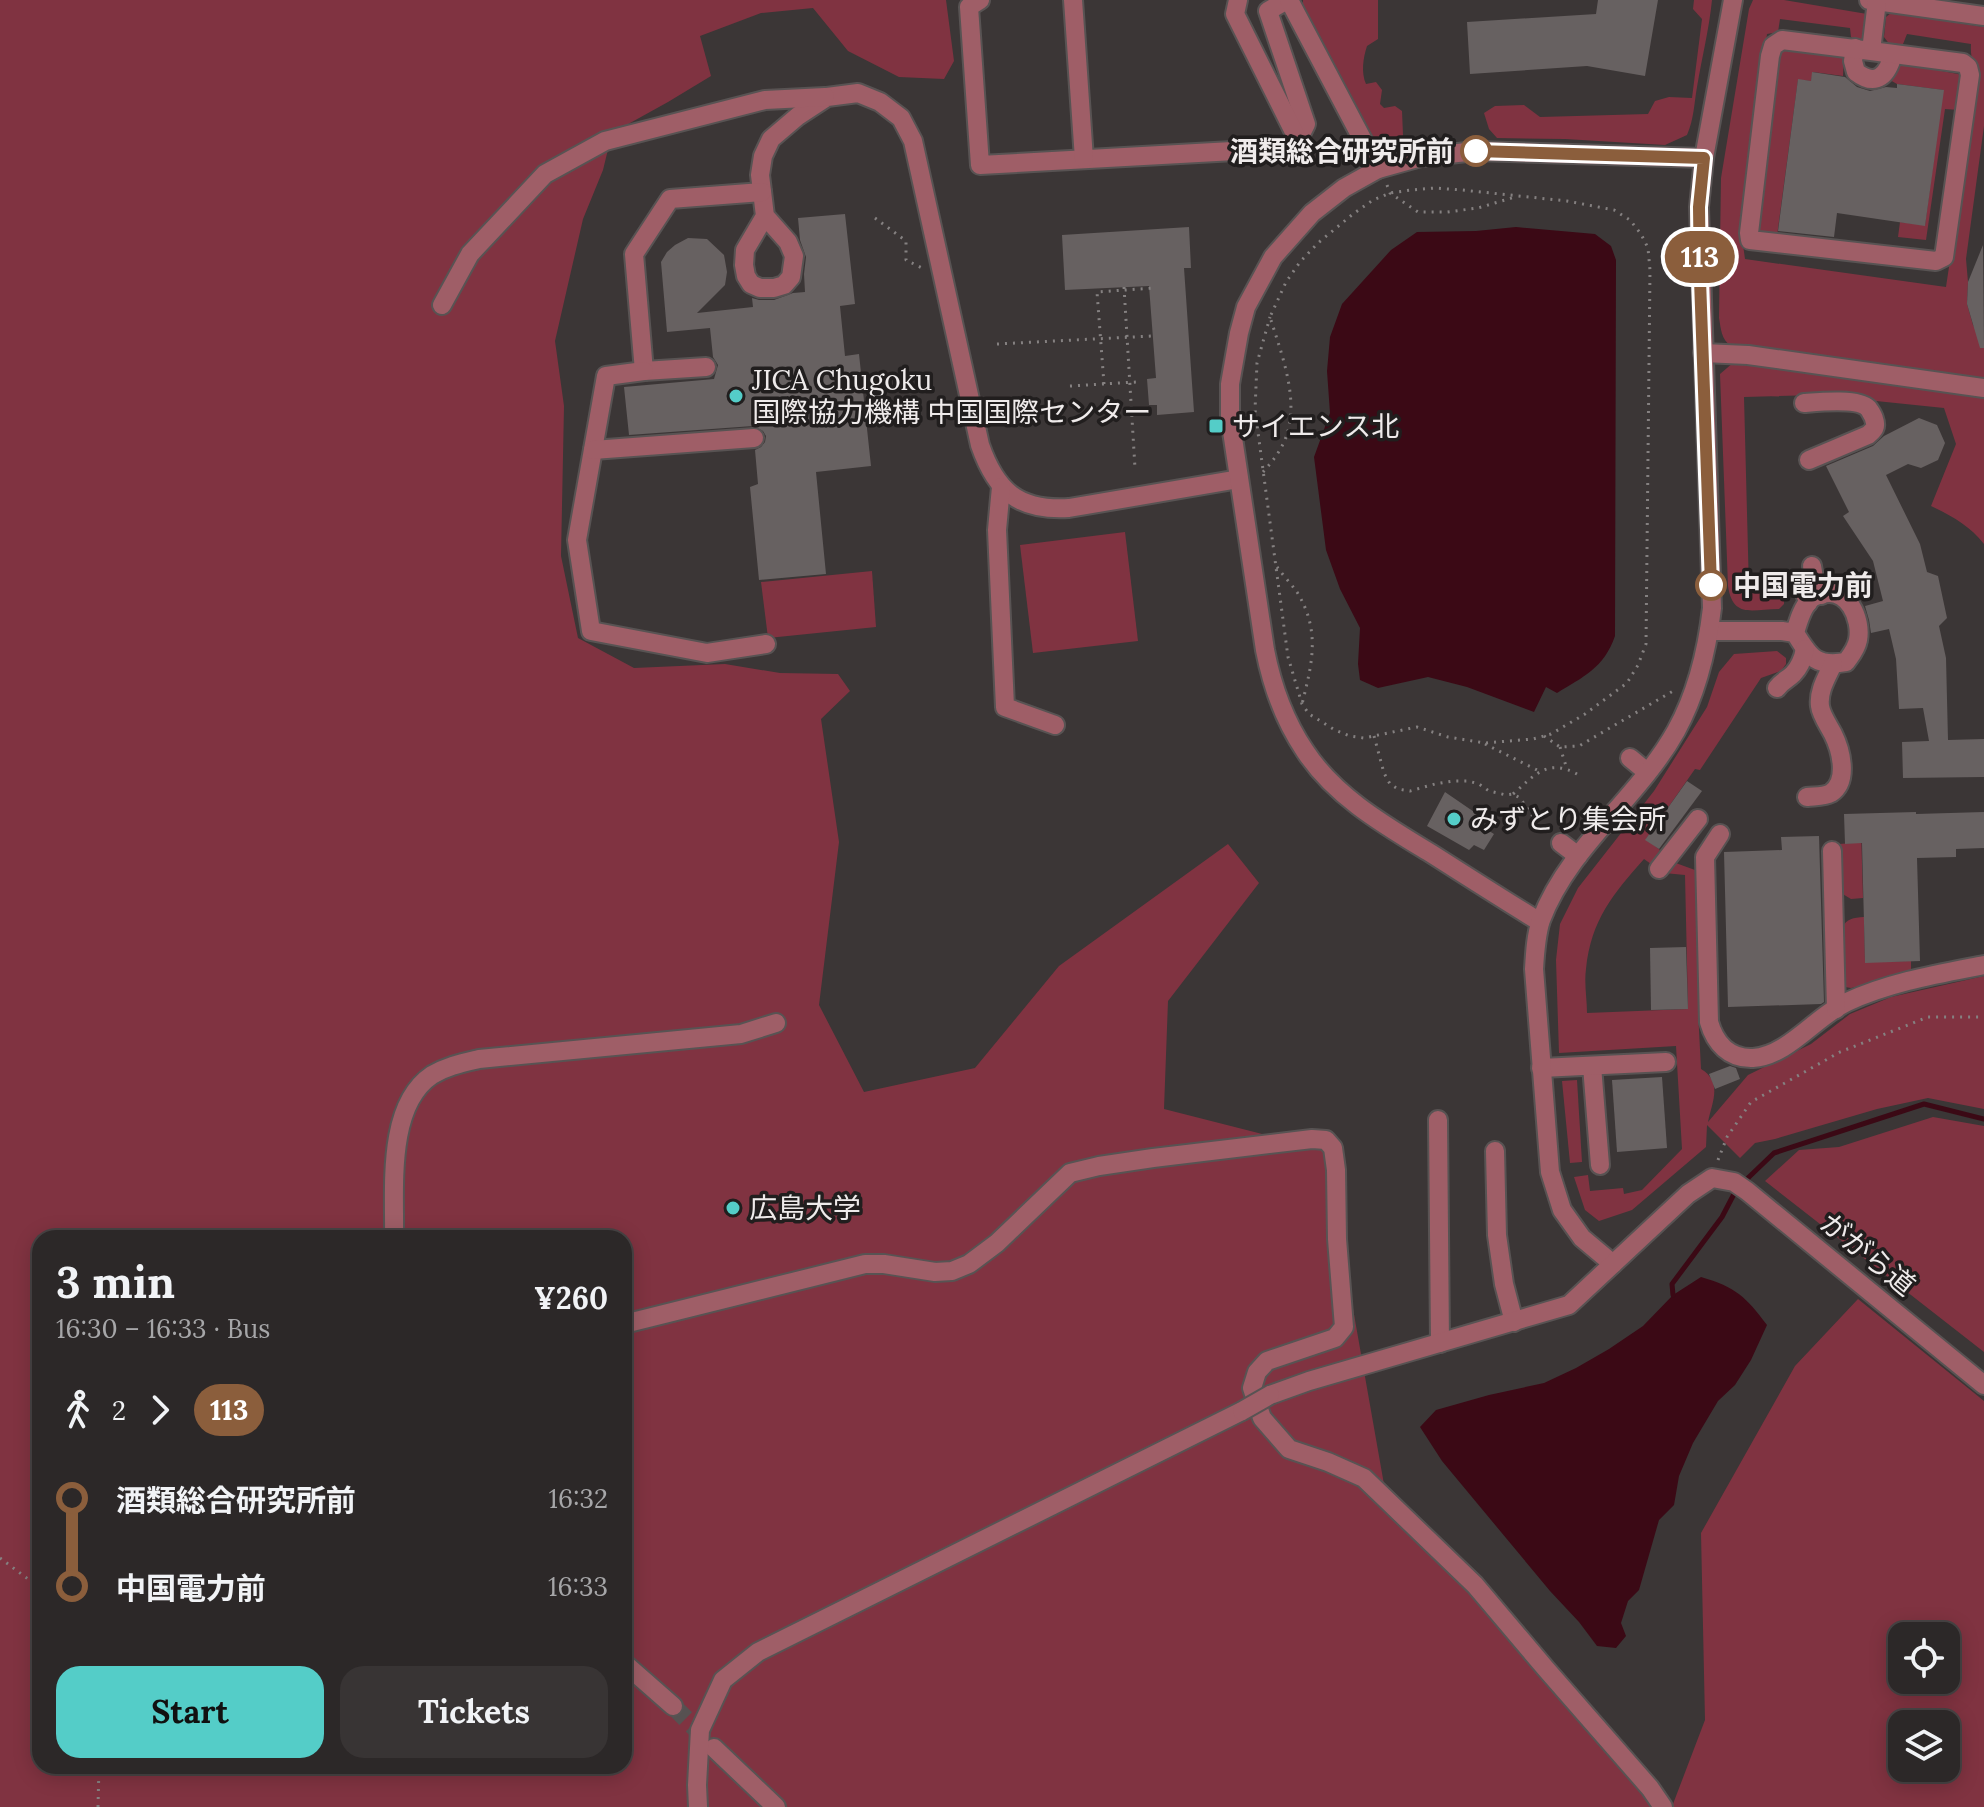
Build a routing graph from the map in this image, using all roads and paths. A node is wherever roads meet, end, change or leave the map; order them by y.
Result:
1 (980, 0) edge
2 (1073, 0) edge
3 (1238, 0) edge
4 (1288, 0) edge
5 (1733, 0) edge
6 (1869, 0) edge
7 (1877, 1) edge
8 (1984, 16) edge
9 (1863, 50) junction
10 (1893, 54) junction
11 (827, 97) junction
12 (1298, 140) junction
13 (1704, 158) junction
14 (1084, 159) junction
15 (1382, 176) junction
16 (762, 192) junction
17 (1390, 193) junction
18 (1518, 196) junction
19 (765, 216) dead end
20 (875, 218) dead end
21 (929, 272) dead end
22 (1154, 288) dead end
23 (1124, 289) junction
24 (442, 305) dead end
25 (1270, 317) junction
26 (1152, 336) dead end
27 (1127, 338) junction
28 (1100, 339) junction
29 (997, 344) dead end
30 (1703, 353) junction
31 (706, 367) dead end
32 (644, 371) junction
33 (1133, 383) junction
34 (1104, 384) junction
35 (1070, 386) dead end
36 (1984, 388) edge
37 (1804, 403) dead end
38 (754, 438) dead end
39 (593, 450) junction
40 (1809, 460) dead end
41 (1135, 468) dead end
42 (1263, 472) junction
43 (1239, 479) junction
44 (1001, 487) junction
45 (1275, 565) junction
46 (1812, 566) dead end
47 (1769, 581) dead end
48 (1814, 599) junction
49 (1709, 631) junction
50 (1795, 633) junction
51 (766, 644) dead end
52 (1805, 649) junction
53 (1833, 664) junction
54 (1777, 688) dead end
55 (1674, 690) dead end
56 (1302, 704) junction
57 (1055, 725) dead end
58 (1374, 736) junction
59 (1544, 736) junction
60 (1485, 743) junction
61 (1560, 747) junction
62 (1630, 758) dead end
63 (1566, 768) junction
64 (1539, 771) junction
65 (1647, 772) junction
66 (1577, 774) dead end
67 (1513, 794) junction
68 (1807, 797) dead end
69 (1537, 822) dead end
70 (1720, 834) dead end
71 (1561, 843) dead end
72 (1832, 851) dead end
73 (1578, 856) junction
74 (1705, 857) junction
75 (1659, 869) dead end
76 (1540, 922) junction
77 (1984, 965) edge
78 (1836, 1009) junction
79 (1984, 1017) edge
80 (776, 1023) dead end
81 (1666, 1062) dead end
82 (1592, 1066) junction
83 (1541, 1068) junction
84 (1438, 1120) dead end
85 (1495, 1151) dead end
86 (1600, 1165) dead end
87 (1712, 1178) junction
88 (394, 1230) edge
89 (1613, 1264) junction
90 (632, 1322) edge
91 (1514, 1322) junction
92 (1440, 1343) junction
93 (1984, 1385) edge
94 (0, 1558) edge
95 (32, 1582) edge
96 (632, 1670) edge
97 (673, 1706) tunnel mouth
98 (714, 1748) tunnel mouth
99 (99, 1774) edge
100 (98, 1807) edge
101 (698, 1807) edge
102 (776, 1807) edge
103 (1663, 1807) edge

1 - 14 street
2 - 14 street
3 - 12 street
4 - 12 street
4 - 15 street
5 - 13 street
6 - 7 street
7 - 8 street
7 - 9 street
9 - 10 street
9 - 10 street
9 - 10 street
11 - 16 street
11 - 24 street
11 - 44 street
12 - 14 street
13 - 15 street
13 - 30 street
15 - 17 path
15 - 43 street
16 - 19 street
16 - 32 street
17 - 18 path
17 - 18 path
17 - 25 path
18 - 59 path
20 - 21 path
22 - 23 path
23 - 27 path
23 - 28 path
25 - 42 path
25 - 42 path
26 - 27 path
27 - 28 path
27 - 33 path
28 - 29 path
28 - 34 path
30 - 36 street
30 - 49 street
31 - 32 street
32 - 39 street
33 - 34 path
33 - 41 path
34 - 35 path
37 - 40 street
38 - 39 street
39 - 51 street
42 - 45 path
43 - 44 street
43 - 76 street
44 - 57 street
45 - 56 path
45 - 56 path
46 - 48 street
47 - 48 street
48 - 50 street
48 - 53 street
49 - 50 street
49 - 65 street
50 - 52 street
52 - 53 street
52 - 54 street
53 - 68 street
55 - 61 path
56 - 58 path
58 - 60 path
58 - 67 path
59 - 60 path
59 - 61 path
60 - 64 path
61 - 63 path
62 - 65 street
63 - 64 path
63 - 66 path
64 - 67 path
65 - 73 street
67 - 69 path
70 - 74 street
71 - 73 street
72 - 78 street
73 - 76 street
74 - 75 street
74 - 78 street
76 - 83 street
77 - 78 street
79 - 87 path
80 - 88 street
81 - 82 street
82 - 83 street
82 - 86 street
83 - 89 street
84 - 92 street
85 - 91 street
87 - 89 street
87 - 93 street, ががら道
89 - 91 street
90 - 103 street
91 - 92 street
92 - 101 street, bridge
94 - 95 path
96 - 97 street
98 - 102 street
99 - 100 path

